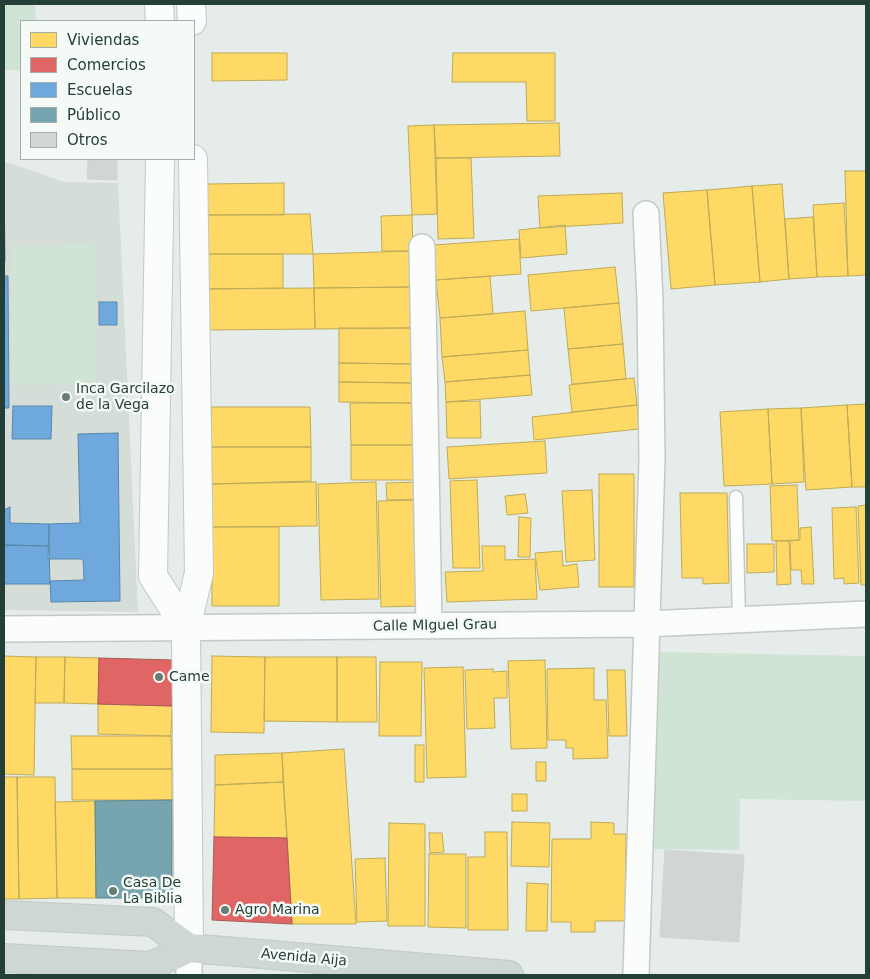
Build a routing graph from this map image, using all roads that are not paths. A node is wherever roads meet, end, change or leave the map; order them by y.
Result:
1 (159, 4) edge
2 (191, 4) edge
3 (160, 20) edge
4 (192, 20) edge
5 (160, 160) edge
6 (193, 160) edge
7 (646, 214) dead end
8 (422, 247) dead end
9 (736, 497) dead end
10 (866, 614) edge
11 (740, 620) junction
12 (646, 624) junction
13 (429, 626) junction
14 (186, 628) junction
15 (4, 629) edge
16 (4, 915) edge
17 (189, 948) junction
18 (4, 958) edge
19 (189, 975) edge
20 (509, 975) edge
21 (636, 975) edge

1 - 3 main road
2 - 4 main road
5 - 14 main road
6 - 14 main road
7 - 12 street
8 - 13 street
9 - 11 lane
10 - 11 street, Calle MIguel Grau
11 - 12 street, Calle MIguel Grau
12 - 13 street, Calle MIguel Grau
12 - 21 street
13 - 14 street, Calle MIguel Grau
14 - 15 street, Calle MIguel Grau
14 - 17 main road
16 - 17 main road
17 - 18 main road
17 - 19 street
17 - 20 main road, Avenida Aija

